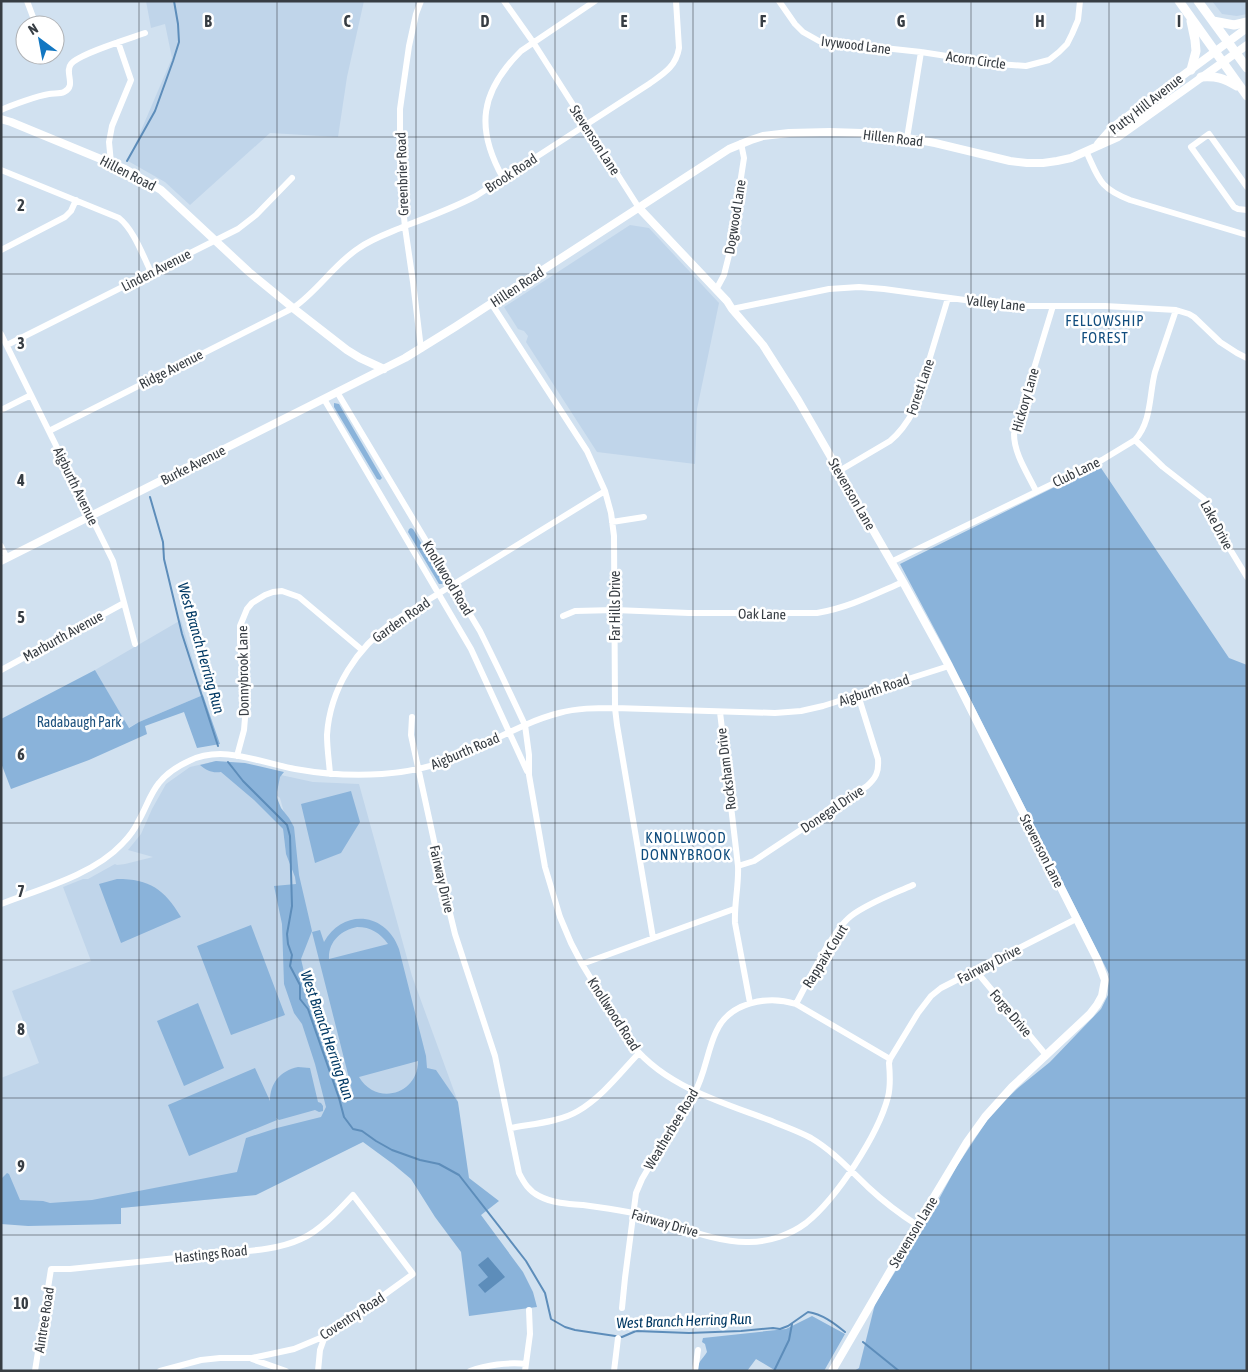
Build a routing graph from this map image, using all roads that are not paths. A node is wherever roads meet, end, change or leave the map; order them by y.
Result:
1 (27, 1) edge
2 (421, 1) edge
3 (504, 1) edge
4 (596, 1) edge
5 (676, 1) edge
6 (778, 1) edge
7 (1080, 1) edge
8 (1179, 1) edge
9 (1198, 1) edge
10 (32, 15) edge
11 (1190, 16) junction
12 (1212, 21) junction
13 (1247, 22) edge
14 (1247, 28) edge
15 (145, 33) dead end
16 (118, 42) junction
17 (533, 42) junction
18 (1228, 42) junction
19 (1247, 44) edge
20 (921, 52) junction
21 (1215, 52) junction
22 (1236, 52) junction
23 (1222, 62) junction
24 (1247, 68) edge
25 (1190, 70) junction
26 (1202, 77) junction
27 (1244, 92) edge
28 (1, 110) edge
29 (1, 119) edge
30 (586, 125) junction
31 (907, 138) junction
32 (741, 144) junction
33 (1097, 146) junction
34 (1086, 151) junction
35 (110, 163) junction
36 (1, 170) edge
37 (292, 178) dead end
38 (504, 178) junction
39 (1247, 186) edge
40 (76, 200) junction
41 (639, 208) junction
42 (1247, 210) edge
43 (404, 226) junction
44 (1247, 235) edge
45 (215, 241) junction
46 (1, 250) edge
47 (697, 270) junction
48 (151, 272) junction
49 (717, 288) junction
50 (948, 298) junction
51 (491, 303) junction
52 (1054, 306) junction
53 (293, 308) junction
54 (732, 309) junction
55 (1176, 310) junction
56 (1, 334) edge
57 (7, 345) junction
58 (421, 348) junction
59 (1247, 358) edge
60 (384, 368) junction
61 (337, 392) junction
62 (31, 395) junction
63 (324, 399) junction
64 (1, 410) edge
65 (49, 431) junction
66 (1135, 440) junction
67 (839, 471) junction
68 (605, 491) junction
69 (1036, 491) junction
70 (91, 516) junction
71 (644, 517) dead end
72 (612, 522) junction
73 (1, 546) edge
74 (4, 559) edge
75 (891, 562) junction
76 (1247, 577) edge
77 (903, 582) junction
78 (453, 585) junction
79 (439, 594) junction
80 (124, 602) junction
81 (615, 610) junction
82 (563, 616) dead end
83 (135, 644) dead end
84 (362, 650) junction
85 (949, 666) junction
86 (1, 670) edge
87 (858, 695) junction
88 (615, 708) junction
89 (720, 712) junction
90 (412, 717) dead end
91 (524, 724) junction
92 (510, 732) junction
93 (237, 756) junction
94 (418, 769) junction
95 (330, 774) junction
96 (529, 775) junction
97 (738, 866) junction
98 (913, 885) dead end
99 (1, 904) edge
100 (734, 909) junction
101 (1076, 919) junction
102 (653, 938) junction
103 (582, 964) junction
104 (976, 971) junction
105 (750, 1003) junction
106 (796, 1004) junction
107 (639, 1053) junction
108 (1046, 1055) junction
109 (890, 1059) junction
110 (695, 1092) junction
111 (511, 1128) junction
112 (851, 1171) junction
113 (353, 1195) joint
114 (634, 1213) junction
115 (917, 1225) junction
116 (51, 1269) joint
117 (622, 1308) dead end
118 (529, 1310) dead end
119 (325, 1336) junction
120 (618, 1338) dead end
121 (698, 1350) dead end
122 (252, 1358) junction
123 (525, 1367) edge
124 (35, 1371) edge
125 (160, 1371) edge
126 (286, 1371) edge
127 (318, 1371) edge
128 (470, 1371) edge
129 (614, 1371) edge
130 (695, 1371) edge
131 (832, 1371) edge

1 - 10 street
2 - 43 street, Greenbrier Road
3 - 17 street, Stevenson Lane
4 - 17 street
5 - 30 street, Brook Road
6 - 20 street, Ivywood Lane
7 - 20 street, Acorn Circle
8 - 11 main road
9 - 12 main road
11 - 21 main road
11 - 25 main road
12 - 13 main road
12 - 18 main road
14 - 18 street, Putty Hill Avenue
15 - 16 street
16 - 28 street
16 - 35 street
17 - 30 street, Stevenson Lane
17 - 38 street
18 - 21 street, Putty Hill Avenue
18 - 22 main road
19 - 22 street, Putty Hill Avenue
20 - 31 street
21 - 23 main road
21 - 25 street, Putty Hill Avenue
22 - 23 street, Putty Hill Avenue
22 - 24 main road
23 - 26 street, Putty Hill Avenue
23 - 27 main road
25 - 33 street, Putty Hill Avenue
26 - 27 main road
26 - 33 street, Putty Hill Avenue
29 - 35 street, Hillen Road
30 - 38 street, Brook Road
30 - 41 street, Stevenson Lane
31 - 32 street, Hillen Road
31 - 34 street, Hillen Road
32 - 41 street, Hillen Road
32 - 49 street, Dogwood Lane
33 - 34 street, Hillen Road
34 - 44 street
35 - 45 street, Hillen Road
36 - 40 street
37 - 45 street, Linden Avenue
38 - 43 street, Brook Road
39 - 42 street
40 - 46 street
40 - 48 street
41 - 47 street, Stevenson Lane
41 - 51 street, Hillen Road
43 - 53 street, Brook Road
43 - 58 street, Greenbrier Road
45 - 48 street, Linden Avenue
45 - 53 street, Hillen Road
47 - 49 street, Stevenson Lane
47 - 54 street, Stevenson Lane
48 - 57 street, Linden Avenue
49 - 54 street, Stevenson Lane
50 - 52 street, Valley Lane
50 - 54 street, Valley Lane
50 - 67 street, Forest Lane
51 - 58 street, Hillen Road
51 - 68 street, Far Hills Drive
52 - 55 street, Valley Lane
52 - 69 street, Hickory Lane
53 - 60 street, Hillen Road
53 - 65 street, Ridge Avenue
54 - 67 street, Stevenson Lane
55 - 59 street, Valley Lane
55 - 66 street, Club Lane
56 - 57 street, Aigburth Avenue
57 - 62 street, Aigburth Avenue
58 - 60 street, Hillen Road
60 - 61 street, Burke Avenue
61 - 63 street, Burke Avenue
61 - 78 street, Knollwood Road
62 - 64 street
62 - 65 street, Aigburth Avenue
63 - 70 street, Burke Avenue
63 - 79 street, Knollwood Road
65 - 70 street, Aigburth Avenue
66 - 69 street, Club Lane
66 - 76 street, Lake Drive
67 - 75 street, Stevenson Lane
68 - 72 street, Far Hills Drive
68 - 78 street, Garden Road
69 - 75 street, Club Lane
70 - 74 street, Burke Avenue
70 - 80 street, Aigburth Avenue
71 - 72 street
72 - 81 street, Far Hills Drive
73 - 74 street
75 - 77 street, Stevenson Lane
77 - 81 street, Oak Lane
77 - 85 street, Stevenson Lane
78 - 79 street, Garden Road
78 - 91 street, Knollwood Road
79 - 84 street, Garden Road
79 - 92 street, Knollwood Road
80 - 83 street, Aigburth Avenue
80 - 86 street, Marburth Avenue
81 - 82 street, Oak Lane
81 - 88 street, Far Hills Drive
84 - 93 street, Donnybrook Lane
84 - 95 street, Garden Road
85 - 87 street, Aigburth Road
85 - 101 street, Stevenson Lane
87 - 89 street, Aigburth Road
87 - 97 street, Donegal Drive
88 - 89 street, Aigburth Road
88 - 91 street, Aigburth Road
88 - 102 street, Far Hills Drive
89 - 97 street, Rocksham Drive
90 - 94 street, Fairway Drive
91 - 92 street, Aigburth Road
91 - 96 street, Knollwood Road
92 - 94 street, Aigburth Road
92 - 96 street, Knollwood Road
93 - 95 street, Aigburth Road
93 - 99 street, Aigburth Road
94 - 95 street, Aigburth Road
94 - 111 street, Fairway Drive
96 - 103 street, Knollwood Road
97 - 100 street, Rocksham Drive
98 - 106 street, Rappaix Court
100 - 102 street
100 - 105 street, Rocksham Drive
101 - 104 street, Fairway Drive
101 - 108 street, Stevenson Lane
102 - 103 street
103 - 107 street, Knollwood Road
104 - 108 street, Forge Drive
104 - 109 street, Fairway Drive
105 - 106 street, Weatherbee Road
105 - 110 street, Weatherbee Road
106 - 109 street, Weatherbee Road
107 - 110 street, Knollwood Road
107 - 111 street
108 - 115 street, Stevenson Lane
109 - 112 street, Fairway Drive
110 - 112 street, Knollwood Road
110 - 114 street, Weatherbee Road
111 - 114 street, Fairway Drive
112 - 114 street, Fairway Drive
112 - 115 street, Knollwood Road
113 - 116 street, Hastings Road
113 - 119 street, Coventry Road
114 - 117 street, Weatherbee Road
115 - 131 street, Stevenson Lane
116 - 124 street, Aintree Road
118 - 123 street
119 - 122 street, Coventry Road
119 - 127 street
120 - 129 street
121 - 130 street
122 - 125 street, Coventry Road
122 - 126 street
123 - 128 street

